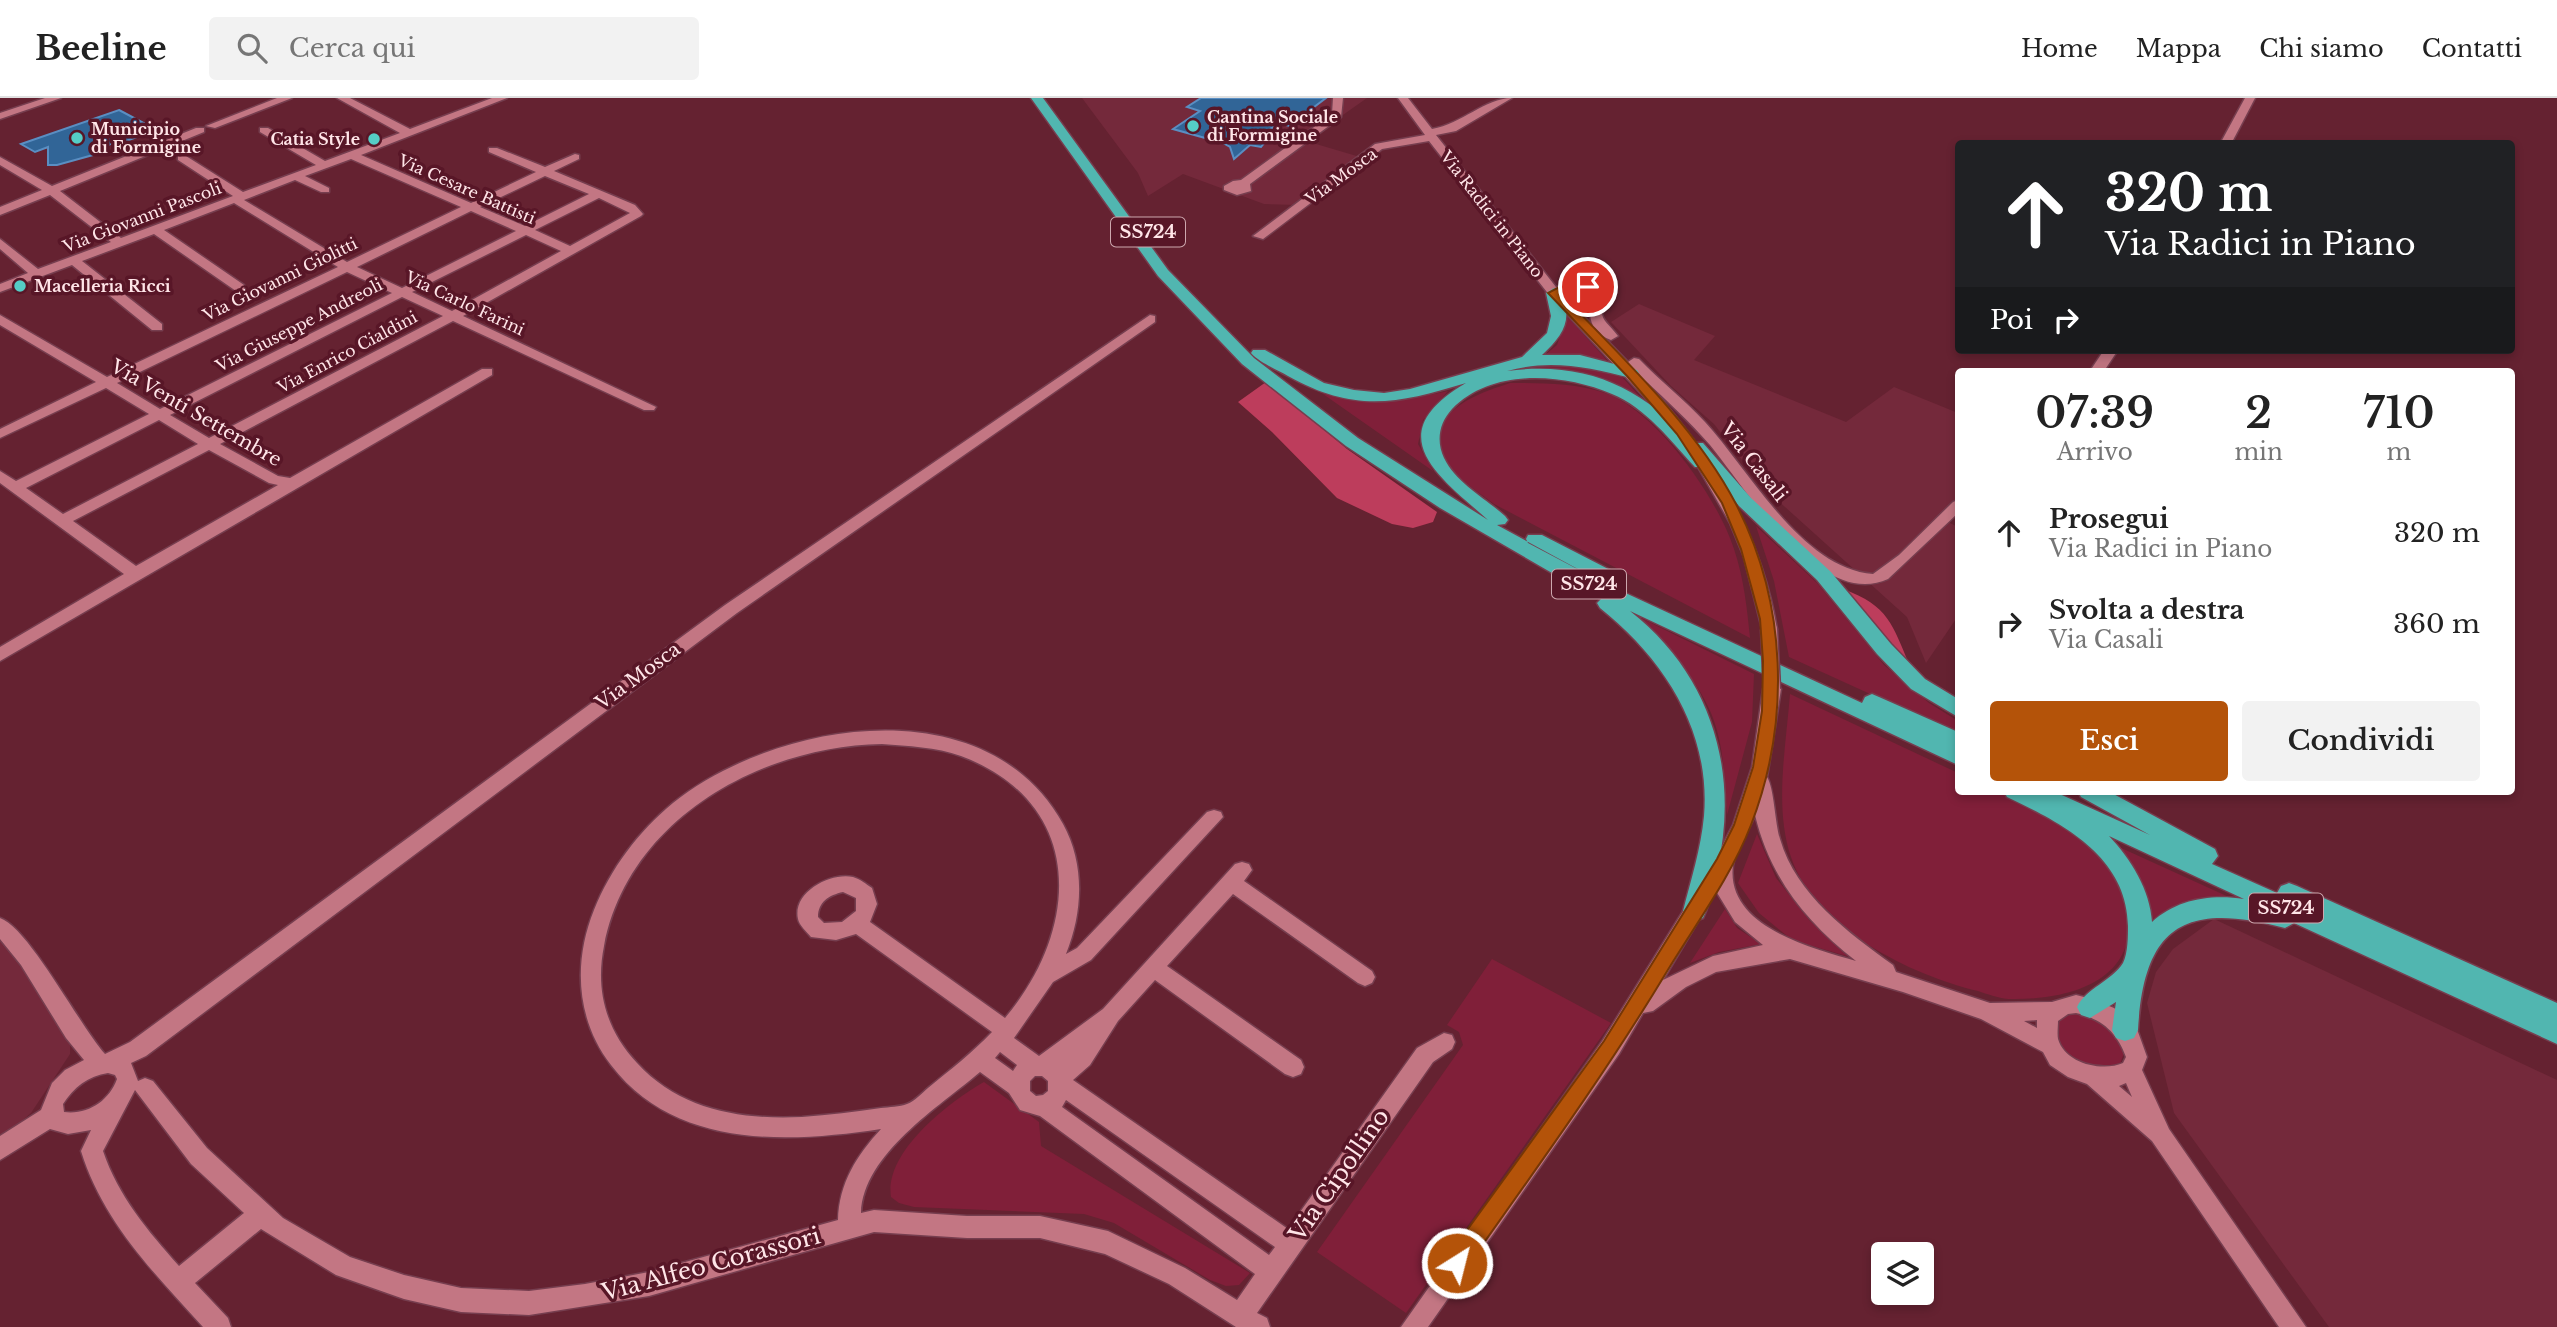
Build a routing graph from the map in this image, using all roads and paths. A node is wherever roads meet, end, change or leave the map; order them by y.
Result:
1 (56, 98) edge
2 (287, 98) edge
3 (342, 98) edge
4 (502, 98) edge
5 (1037, 98) edge
6 (1051, 98) edge
7 (1338, 98) edge
8 (1403, 98) edge
9 (1507, 98) edge
10 (2250, 98) edge
11 (0, 116) edge
12 (264, 130) dead end
13 (410, 133) junction
14 (1430, 135) junction
15 (2227, 140) edge
16 (1280, 146) dead end
17 (1292, 149) junction
18 (493, 150) dead end
19 (351, 155) junction
20 (575, 157) dead end
21 (182, 158) dead end
22 (0, 160) edge
23 (324, 165) junction
24 (544, 172) junction
25 (295, 176) junction
26 (1243, 184) dead end
27 (325, 190) dead end
28 (51, 191) junction
29 (598, 194) junction
30 (238, 197) junction
31 (470, 207) junction
32 (0, 211) edge
33 (155, 229) junction
34 (523, 231) junction
35 (1259, 236) dead end
36 (119, 242) junction
37 (0, 243) edge
38 (572, 251) junction
39 (73, 260) junction
40 (347, 267) junction
41 (36, 274) junction
42 (0, 288) edge
43 (240, 288) dead end
44 (402, 293) junction
45 (1554, 293) junction
46 (451, 317) junction
47 (0, 318) edge
48 (1150, 319) dead end
49 (157, 327) dead end
50 (1253, 357) junction
51 (1528, 360) junction
52 (487, 372) dead end
53 (1631, 373) junction
54 (105, 383) junction
55 (649, 407) dead end
56 (159, 415) junction
57 (1682, 432) junction
58 (0, 434) edge
59 (209, 444) junction
60 (1701, 463) junction
61 (0, 476) edge
62 (291, 483) junction
63 (16, 488) junction
64 (1955, 508) edge
65 (63, 520) junction
66 (1499, 520) junction
67 (1566, 573) junction
68 (132, 576) junction
69 (0, 654) edge
70 (1955, 707) edge
71 (1955, 740) edge
72 (1955, 758) edge
73 (1761, 767) junction
74 (2023, 795) edge
75 (2041, 795) edge
76 (2076, 795) edge
77 (2096, 795) edge
78 (1214, 817) dead end
79 (2207, 856) junction
80 (1723, 863) junction
81 (1695, 911) junction
82 (857, 924) dead end
83 (0, 926) edge
84 (1790, 950) junction
85 (1152, 967) junction
86 (2133, 967) junction
87 (1048, 975) junction
88 (1365, 976) dead end
89 (1903, 983) junction
90 (2090, 1007) junction
91 (2506, 1010) junction
92 (2053, 1011) junction
93 (1988, 1012) junction
94 (1630, 1019) junction
95 (2550, 1020) edge
96 (2125, 1030) junction
97 (1003, 1035) junction
98 (1444, 1042) dead end
99 (82, 1045) junction
100 (2050, 1045) junction
101 (979, 1059) junction
102 (112, 1066) junction
103 (1293, 1067) dead end
104 (2131, 1071) junction
105 (76, 1074) junction
106 (1051, 1074) junction
107 (2096, 1079) junction
108 (1018, 1087) junction
109 (145, 1088) dead end
110 (115, 1103) junction
111 (1042, 1105) junction
112 (917, 1113) junction
113 (52, 1115) junction
114 (77, 1124) junction
115 (2161, 1136) junction
116 (0, 1149) edge
117 (92, 1151) junction
118 (260, 1214) junction
119 (849, 1227) junction
120 (1290, 1244) junction
121 (1272, 1270) junction
122 (179, 1281) junction
123 (1249, 1321) edge
124 (219, 1327) edge
125 (1413, 1327) edge
126 (2294, 1327) edge

1 - 11 street
2 - 28 street
3 - 13 street
4 - 13 street, Via Giovanni Pascoli
5 - 50 highway
6 - 50 highway, SS724
7 - 17 street
8 - 14 street, Via Radici in Piano
9 - 14 street, Via Mosca
10 - 15 street
12 - 23 street
13 - 19 street, Via Giovanni Pascoli
14 - 35 street, Via Mosca
14 - 45 street, Via Radici in Piano
16 - 17 street
17 - 26 street
18 - 24 street
19 - 23 street, Via Giovanni Pascoli
19 - 31 street, Via Cesare Battisti
20 - 24 street, Via Giovanni Giolitti
21 - 30 street, Via Carlo Farini
22 - 28 street
23 - 25 street, Via Giovanni Pascoli
24 - 29 street
24 - 31 street, Via Giovanni Giolitti
25 - 27 street
25 - 30 street, Via Giovanni Pascoli
28 - 32 street
28 - 36 street
29 - 34 street, Via Giuseppe Andreoli
29 - 38 street, Via Enrico Cialdini
30 - 33 street, Via Giovanni Pascoli
30 - 40 street, Via Carlo Farini
31 - 34 street, Via Cesare Battisti
31 - 40 street, Via Giovanni Giolitti
33 - 36 street, Via Giovanni Pascoli
33 - 43 street
34 - 38 street, Via Cesare Battisti
34 - 44 street, Via Giuseppe Andreoli
36 - 39 street, Via Giovanni Pascoli
37 - 41 street
38 - 46 street, Via Enrico Cialdini
39 - 41 street, Via Giovanni Pascoli
39 - 49 street
40 - 44 street, Via Carlo Farini
40 - 54 street, Via Giovanni Giolitti
41 - 42 street, Via Giovanni Pascoli
44 - 46 street, Via Carlo Farini
44 - 56 street, Via Giuseppe Andreoli
45 - 51 highway
45 - 53 street, Via Radici in Piano
45 - 64 street, Via Casali
46 - 55 street, Via Carlo Farini
46 - 59 street, Via Enrico Cialdini
47 - 54 street, Via Venti Settembre
48 - 102 street, Via Mosca
50 - 51 highway
50 - 66 highway, SS724
50 - 67 highway, SS724
51 - 53 highway
52 - 62 street, Via Venti Settembre
53 - 57 street, Via Radici in Piano
54 - 56 street, Via Venti Settembre
54 - 58 street, Via Giovanni Giolitti
56 - 59 street, Via Venti Settembre
56 - 63 street, Via Giuseppe Andreoli
57 - 60 street, Via Radici in Piano
57 - 70 highway
59 - 62 street, Via Venti Settembre
59 - 65 street, Via Enrico Cialdini
60 - 66 highway
60 - 73 street, Via Radici in Piano, bridge
61 - 63 street
62 - 68 street
63 - 65 street
65 - 68 street
66 - 71 highway, SS724
67 - 72 highway, SS724
67 - 81 highway
68 - 69 street
73 - 80 street
73 - 89 street
74 - 86 highway
75 - 91 highway, SS724
76 - 79 highway, SS724
77 - 79 highway
78 - 87 street
79 - 95 highway, SS724
80 - 81 street
80 - 84 street
81 - 94 street
82 - 97 street
83 - 99 street
84 - 89 street
84 - 94 street
85 - 88 street
85 - 103 street
85 - 106 street
86 - 90 highway
86 - 91 highway
86 - 96 highway
87 - 97 street
87 - 112 street
89 - 93 street
90 - 92 street
90 - 96 street
91 - 95 highway, SS724
92 - 93 street
92 - 100 street
93 - 100 street
94 - 125 street
96 - 104 street
97 - 101 street
97 - 106 street
98 - 120 street, Via Cipollino
99 - 102 street
99 - 105 street
100 - 107 street
101 - 108 street
101 - 112 street
102 - 105 street
102 - 110 street
104 - 107 street
104 - 115 street
105 - 113 street
106 - 108 street
106 - 111 street
106 - 120 street
107 - 115 street
108 - 111 street
109 - 118 street, Via Alfeo Corassori
110 - 114 street
110 - 117 street
111 - 121 street
112 - 119 street
113 - 114 street
113 - 116 street
114 - 117 street
115 - 126 street
117 - 122 street
118 - 119 street, Via Alfeo Corassori
118 - 122 street
119 - 123 street, Via Alfeo Corassori
120 - 121 street, Via Cipollino
121 - 123 street, Via Cipollino
122 - 124 street

